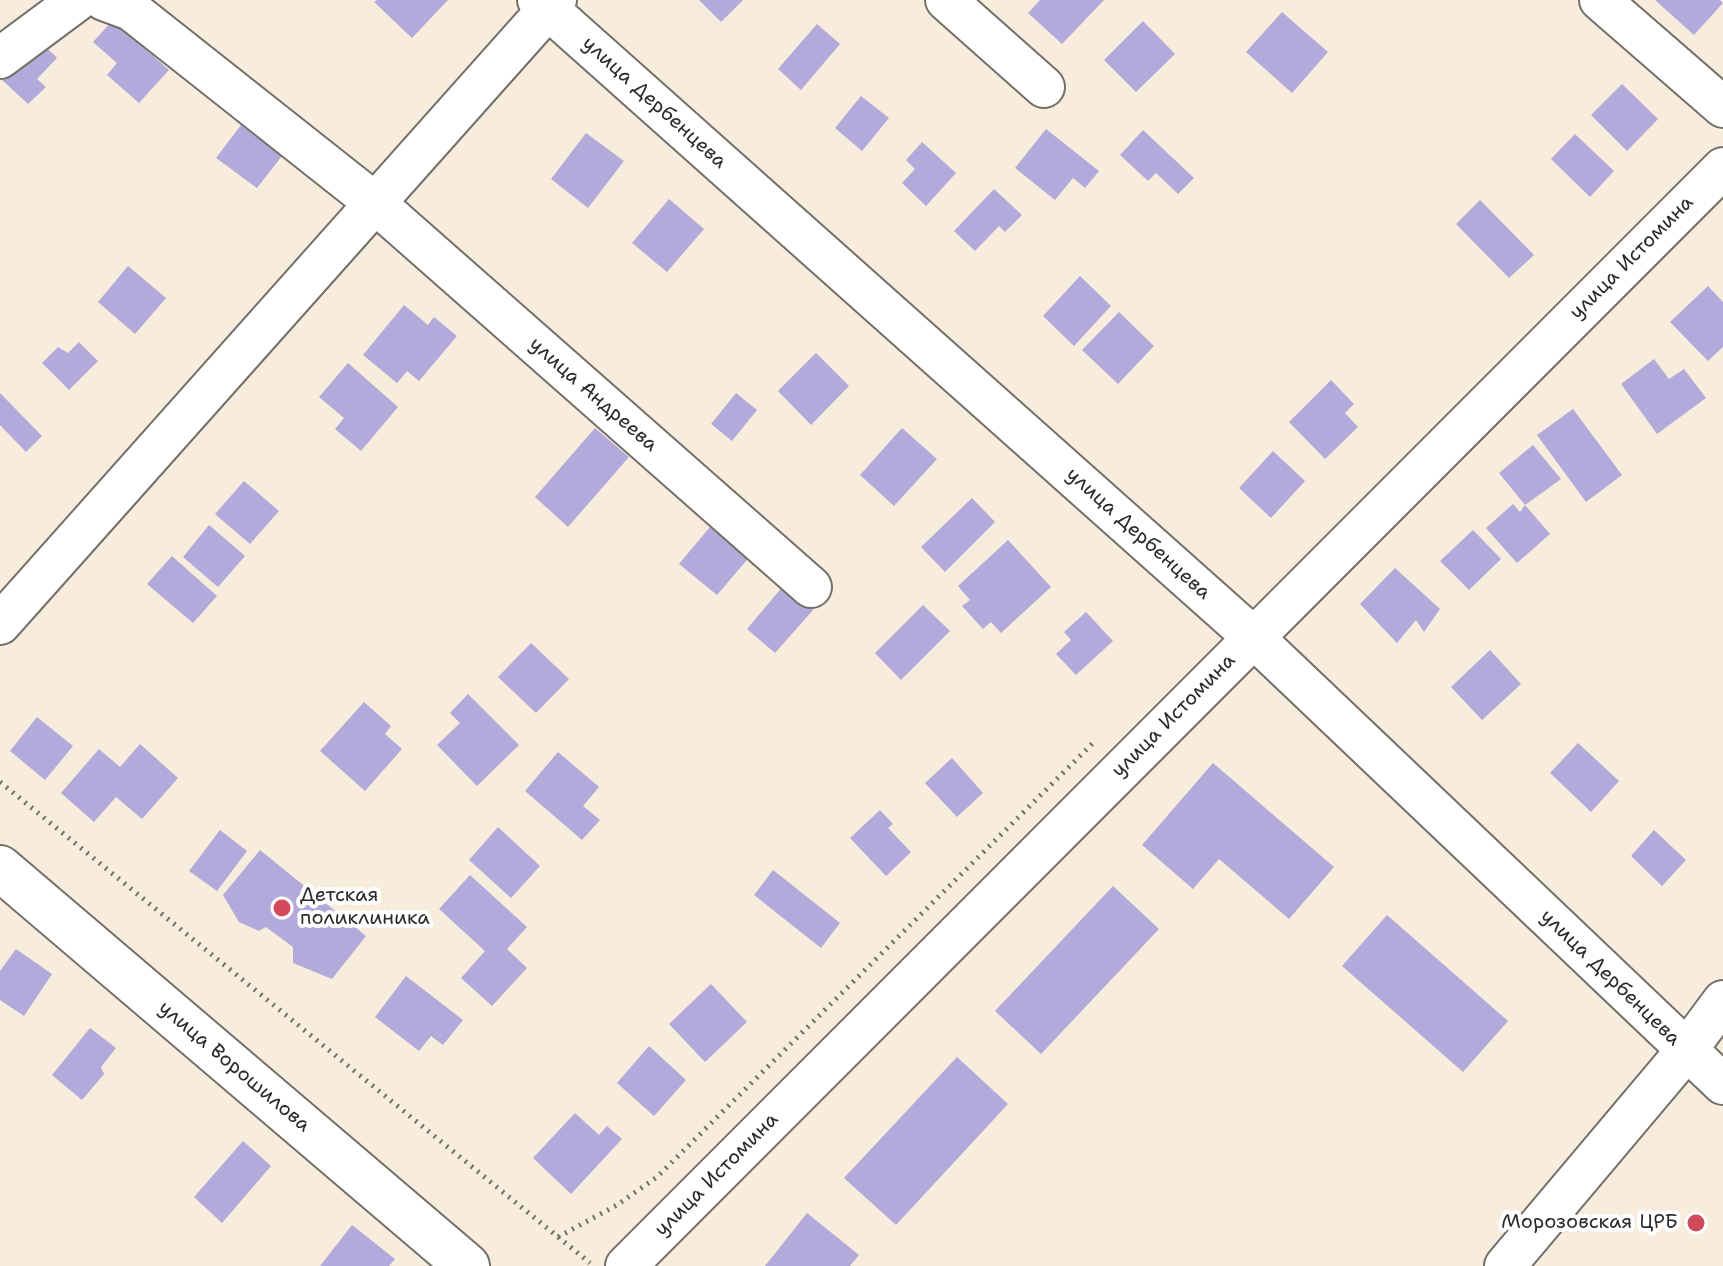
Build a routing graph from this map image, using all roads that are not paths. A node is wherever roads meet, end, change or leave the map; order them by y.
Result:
1 (78, 0) edge
2 (104, 0) edge
3 (946, 0) edge
4 (1600, 0) edge
5 (547, 3) edge
6 (0, 58) edge
7 (1044, 87) dead end
8 (1723, 107) edge
9 (1723, 168) edge
10 (375, 203) junction
11 (811, 587) dead end
12 (0, 624) edge
13 (1253, 637) junction
14 (0, 868) edge
15 (1723, 1001) edge
16 (1686, 1051) junction
17 (1723, 1084) edge
18 (467, 1266) edge
19 (626, 1266) edge
20 (1505, 1266) edge

1 - 6 street
2 - 10 street, улица Андреева
3 - 7 street
4 - 8 street
5 - 10 street
5 - 13 street, улица Дербенцева
9 - 13 street, улица Истомина
10 - 11 street, улица Андреева
10 - 12 street
13 - 16 street, улица Дербенцева
13 - 19 street, улица Истомина
14 - 18 main road, улица Ворошилова
15 - 16 street
16 - 17 street, улица Дербенцева
16 - 20 street

